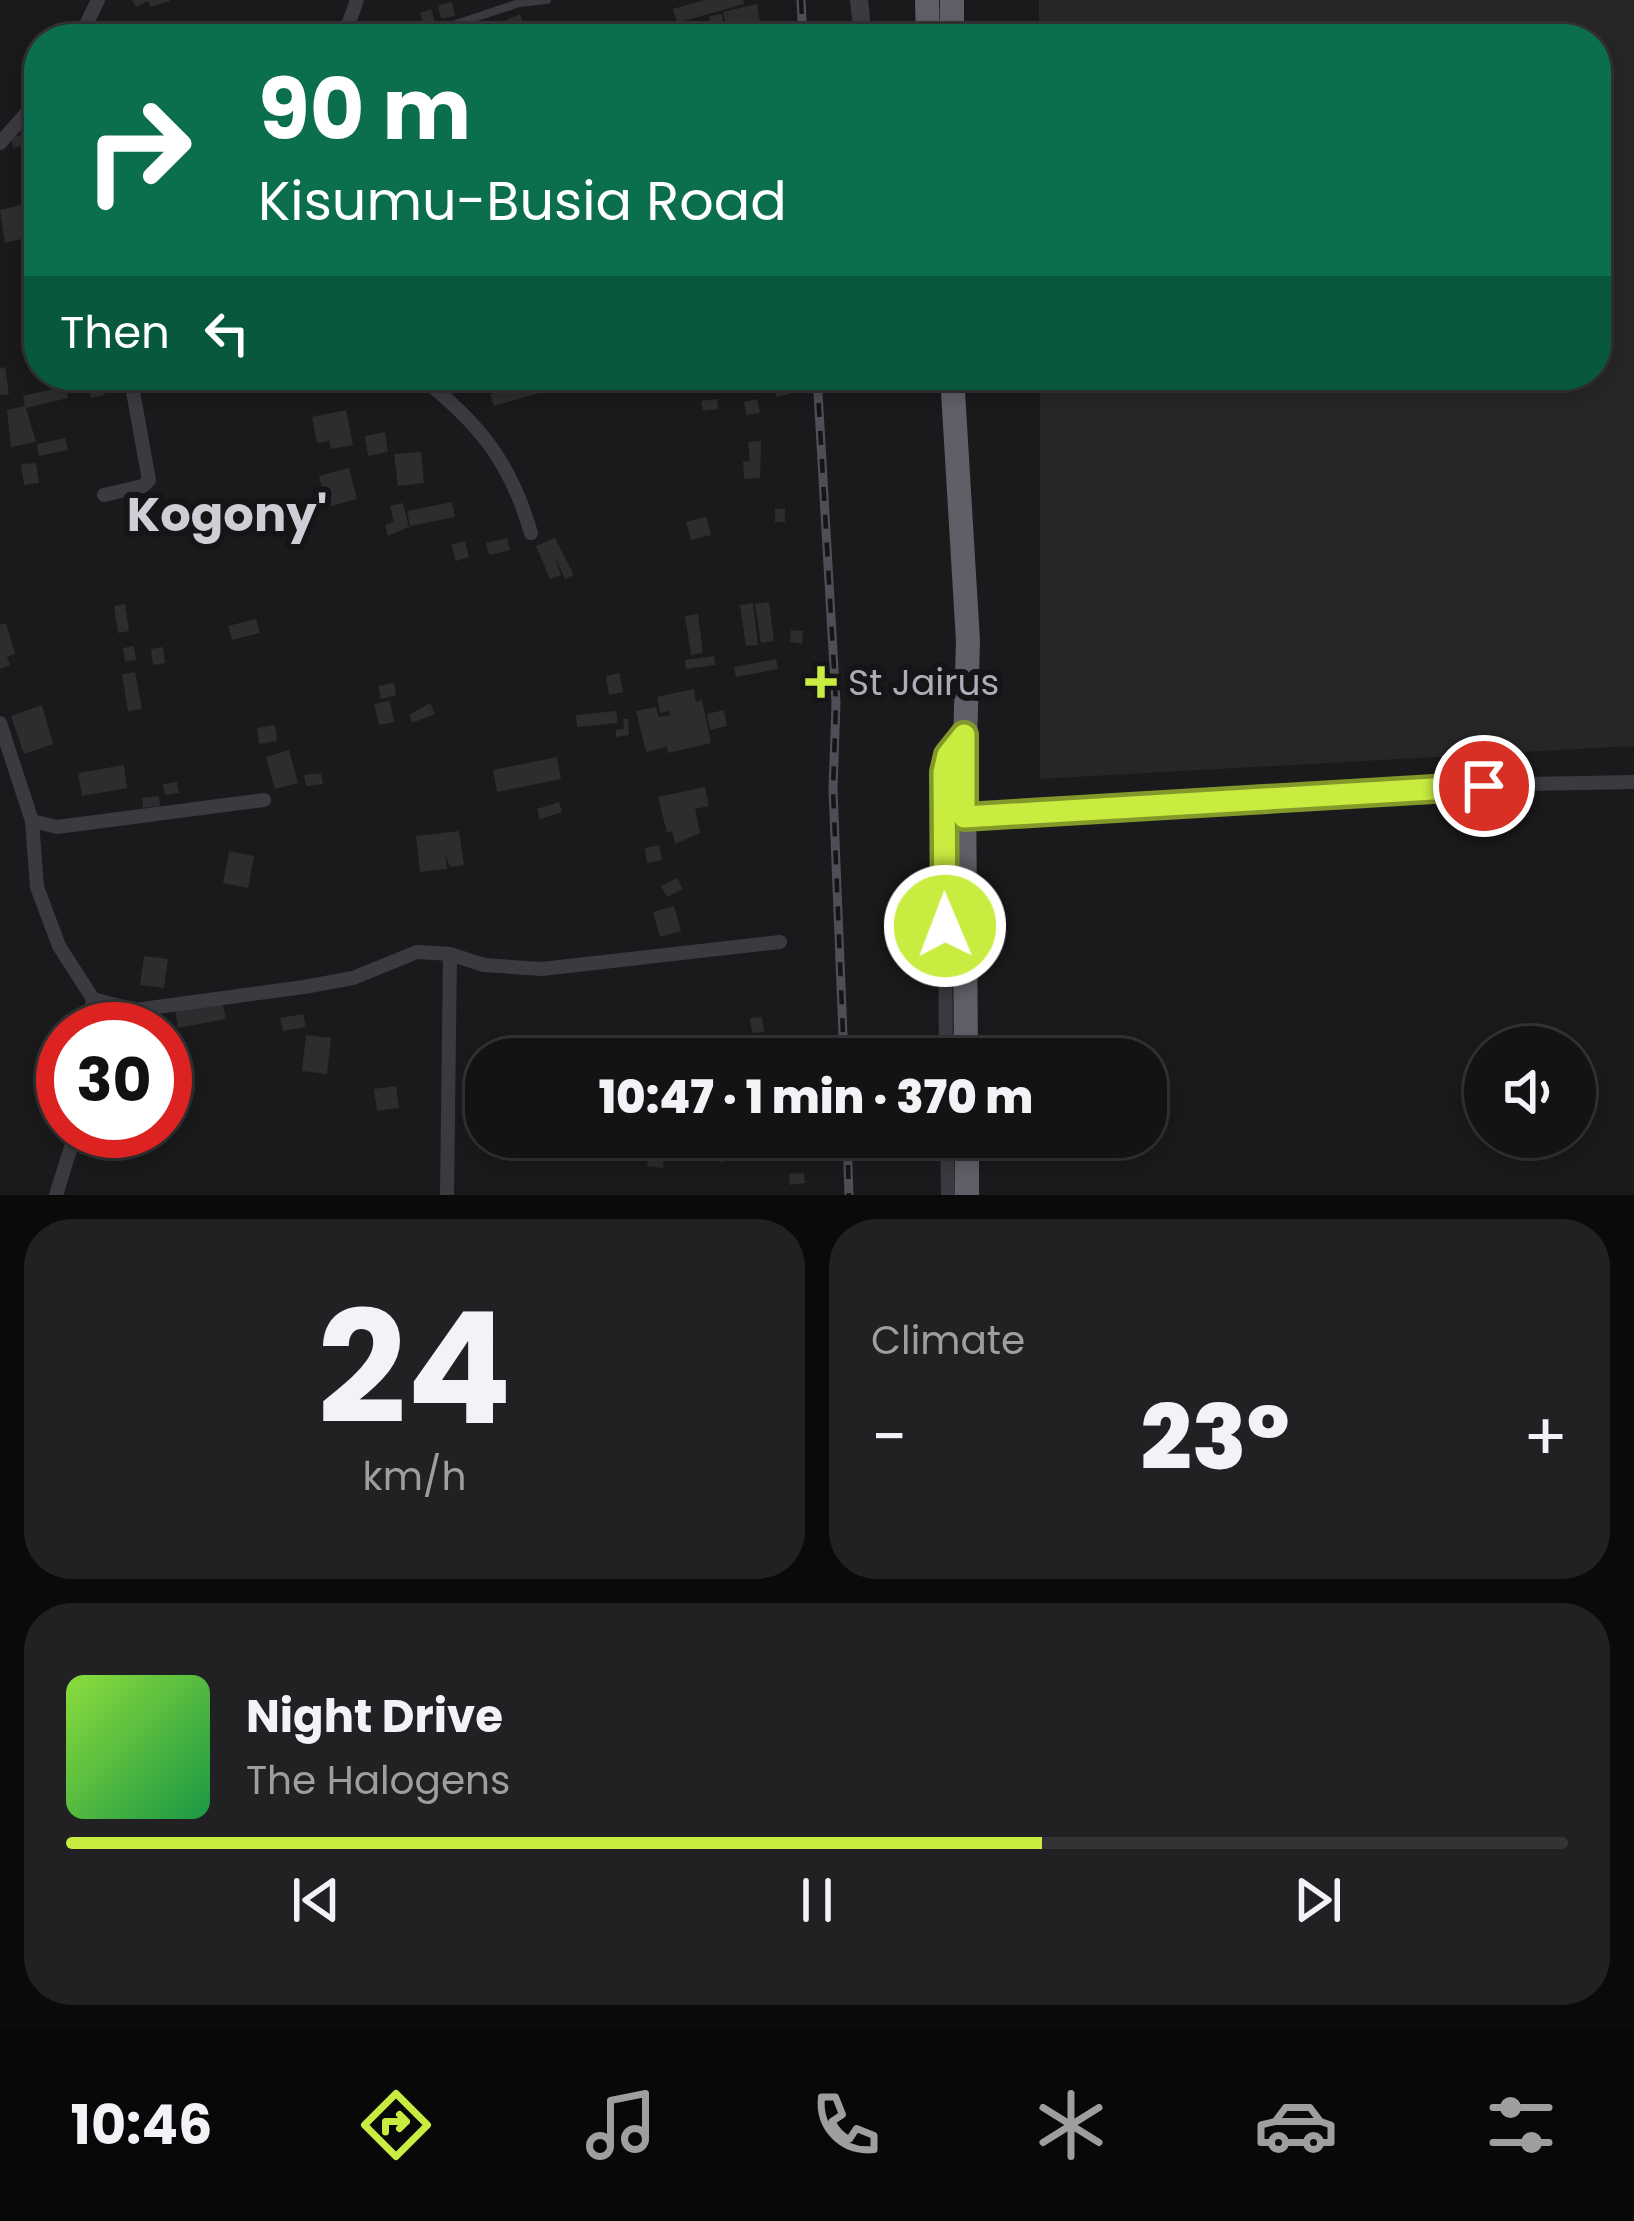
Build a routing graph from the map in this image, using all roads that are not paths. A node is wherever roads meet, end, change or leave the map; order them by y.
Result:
1 (548, 0) edge
2 (456, 24) edge
3 (24, 116) edge
4 (0, 143) edge
5 (134, 390) edge
6 (437, 390) edge
7 (953, 390) edge
8 (104, 495) dead end
9 (531, 532) dead end
10 (0, 723) edge
11 (964, 735) junction
12 (1634, 782) edge
13 (264, 800) dead end
14 (964, 817) junction
15 (32, 821) junction
16 (780, 942) dead end
17 (450, 954) junction
18 (93, 999) junction
19 (92, 1002) edge
20 (946, 1038) edge
21 (966, 1038) edge
22 (68, 1158) edge
23 (947, 1158) edge
24 (967, 1158) edge
25 (56, 1195) edge
26 (447, 1195) edge
27 (948, 1195) edge
28 (967, 1195) edge

1 - 2 lane
3 - 4 street
5 - 8 street
6 - 9 street
7 - 11 highway
10 - 15 street
11 - 14 highway
11 - 20 street
12 - 14 street
13 - 15 street
14 - 21 highway
15 - 18 street
16 - 17 street
17 - 18 street
17 - 26 street
18 - 19 street
22 - 25 street
23 - 27 street
24 - 28 highway

